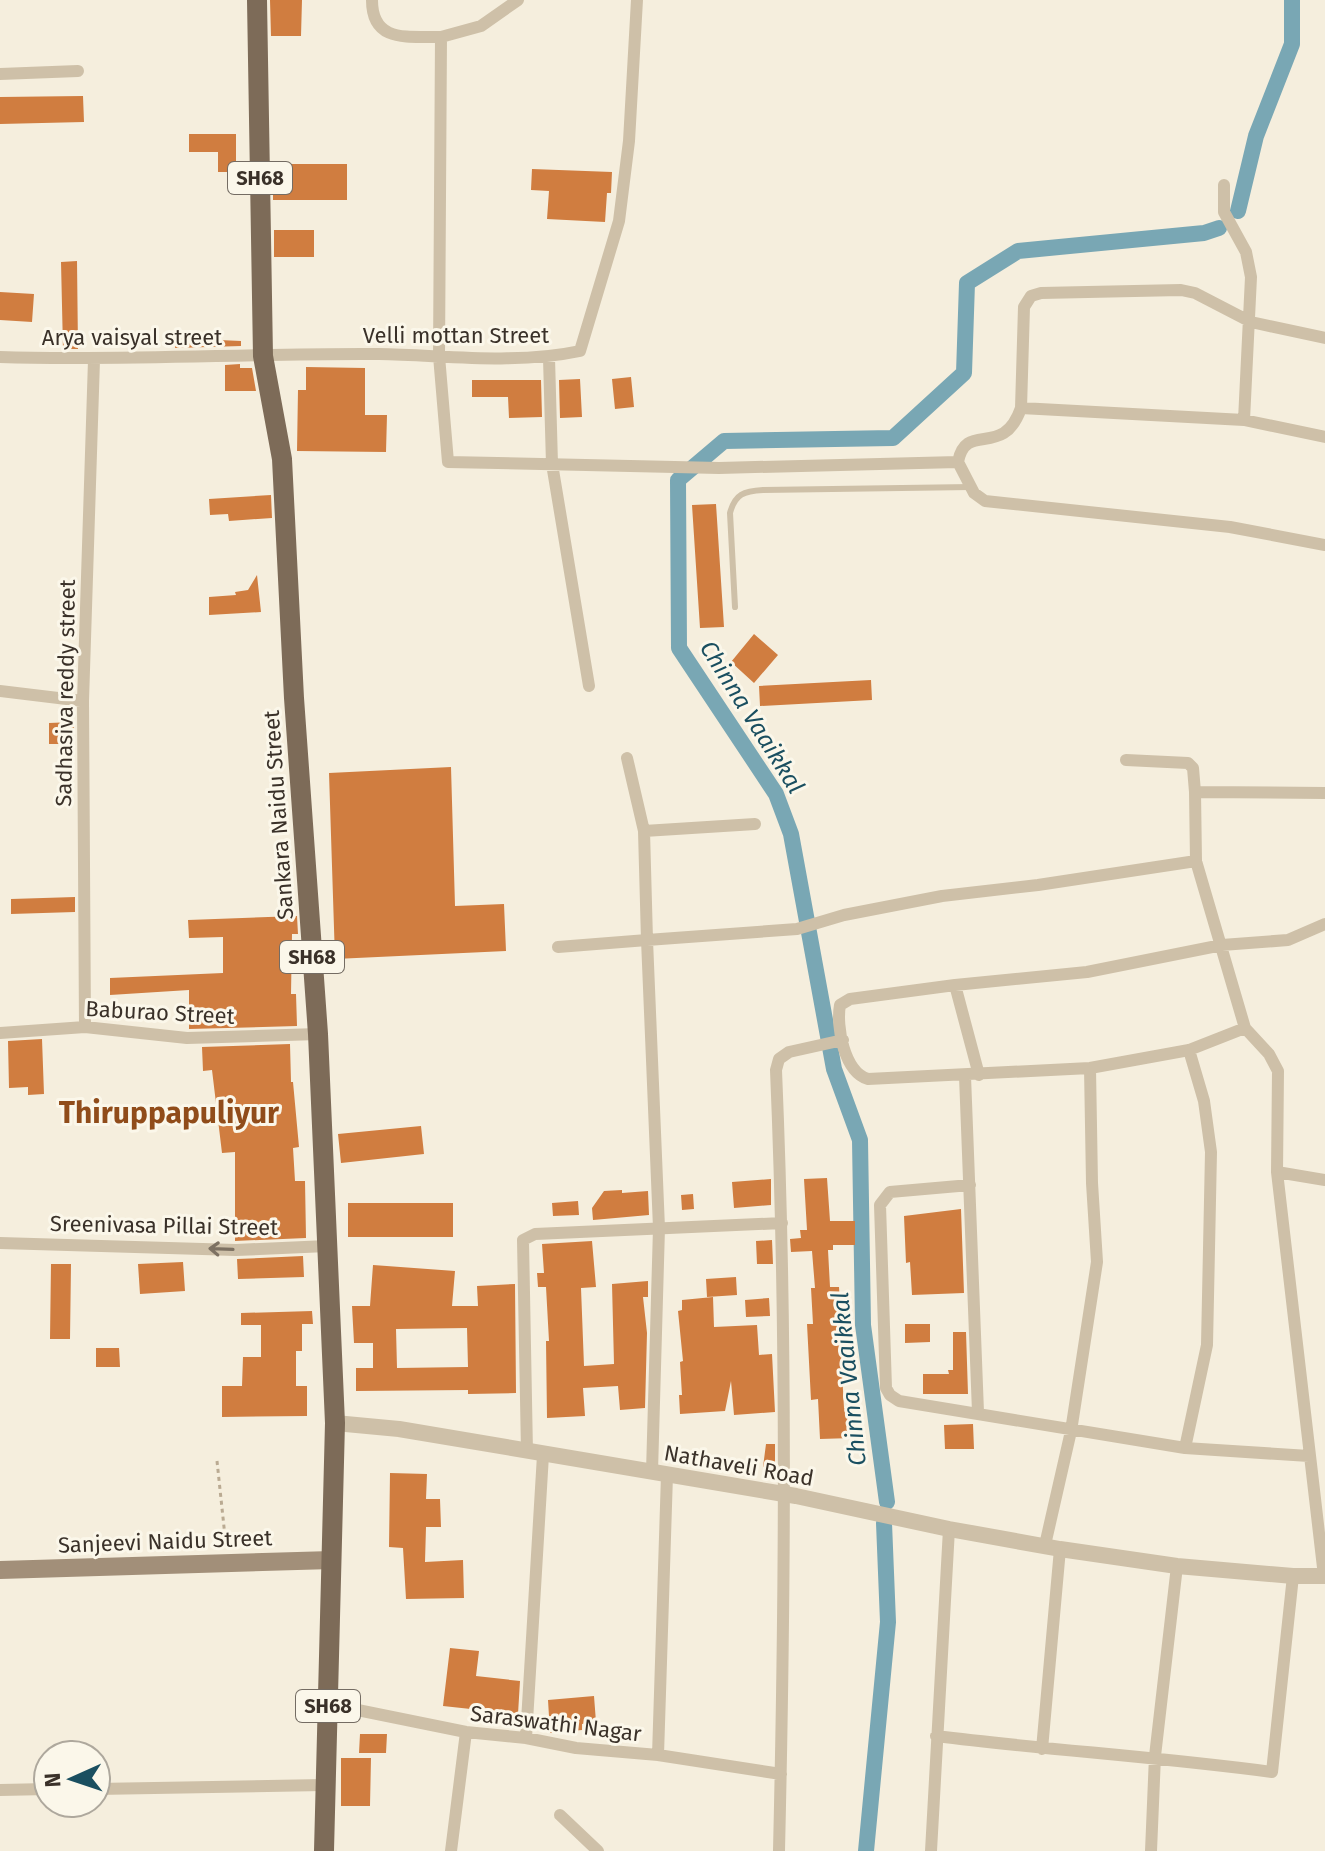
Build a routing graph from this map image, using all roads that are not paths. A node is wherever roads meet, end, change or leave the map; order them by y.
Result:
1 (257, 0) edge
2 (372, 0) edge
3 (518, 0) edge
4 (637, 0) edge
5 (441, 37) junction
6 (78, 71) dead end
7 (0, 74) edge
8 (1224, 185) dead end
9 (1251, 322) junction
10 (1325, 338) edge
11 (263, 356) junction
12 (439, 356) junction
13 (0, 357) edge
14 (549, 358) junction
15 (94, 360) junction
16 (1021, 408) junction
17 (1244, 420) junction
18 (1325, 437) edge
19 (958, 462) junction
20 (552, 464) junction
21 (971, 487) junction
22 (1325, 545) edge
23 (735, 607) dead end
24 (589, 686) dead end
25 (0, 691) edge
26 (83, 701) junction
27 (627, 758) dead end
28 (1126, 760) dead end
29 (1195, 792) junction
30 (1325, 793) edge
31 (755, 824) dead end
32 (644, 831) junction
33 (1196, 861) junction
34 (1325, 924) edge
35 (647, 940) junction
36 (1222, 945) junction
37 (558, 947) dead end
38 (955, 985) junction
39 (85, 1027) junction
40 (1245, 1028) junction
41 (0, 1033) edge
42 (318, 1034) junction
43 (839, 1041) junction
44 (1189, 1050) junction
45 (1090, 1068) junction
46 (972, 1076) junction
47 (1277, 1172) junction
48 (1325, 1180) edge
49 (970, 1185) junction
50 (782, 1223) junction
51 (659, 1228) junction
52 (0, 1243) edge
53 (327, 1246) junction
54 (978, 1412) junction
55 (335, 1423) junction
56 (1071, 1431) junction
57 (1185, 1448) junction
58 (535, 1454) junction
59 (1309, 1456) junction
60 (660, 1474) junction
61 (785, 1495) junction
62 (949, 1529) junction
63 (1052, 1547) junction
64 (332, 1560) junction
65 (1177, 1566) junction
66 (0, 1570) edge
67 (1293, 1576) junction
68 (1324, 1576) edge
69 (328, 1704) junction
70 (466, 1732) junction
71 (936, 1736) junction
72 (526, 1738) junction
73 (1042, 1749) junction
74 (658, 1755) junction
75 (1155, 1756) junction
76 (781, 1774) junction
77 (324, 1785) junction
78 (32, 1789) edge
79 (112, 1789) edge
80 (0, 1790) edge
81 (560, 1815) dead end
82 (324, 1851) edge
83 (451, 1851) edge
84 (598, 1851) edge
85 (779, 1851) edge
86 (931, 1851) edge
87 (1151, 1851) edge

1 - 11 main road, SH68
2 - 5 street
3 - 5 street
4 - 14 street, Velli mottan Street
5 - 12 street
6 - 7 street
8 - 9 street
9 - 10 street
9 - 16 street
9 - 17 street
11 - 12 street, Velli mottan Street
11 - 15 street, Arya vaisyal street
11 - 42 main road, Sankara Naidu Street / SH68
12 - 14 street, Velli mottan Street
12 - 20 street
13 - 15 street, Arya vaisyal street
14 - 20 street
15 - 26 street, Sadhasiva reddy street
16 - 17 street
16 - 19 street
17 - 18 street
19 - 20 street
19 - 21 street
20 - 24 street
21 - 22 street
21 - 23 lane
25 - 26 street
26 - 39 street, Sadhasiva reddy street
27 - 32 street
28 - 29 street
29 - 30 street
29 - 33 street
31 - 32 street
32 - 35 street
33 - 35 street
33 - 36 street
34 - 36 street
35 - 37 street
35 - 51 street
36 - 38 street
36 - 40 street
38 - 43 street
38 - 46 street
39 - 41 street, Baburao Street
39 - 42 street, Baburao Street
40 - 44 street
40 - 47 street
42 - 53 main road, Sankara Naidu Street / SH68
43 - 46 street
43 - 50 street
44 - 45 street
44 - 57 street
45 - 46 street
45 - 56 street
46 - 49 street
47 - 48 street
47 - 59 street
49 - 54 street
49 - 54 street
50 - 51 street
50 - 61 street
51 - 58 street
51 - 60 street
53 -> 52 street, Sreenivasa Pillai Street
53 - 55 main road, Sankara Naidu Street / SH68
54 - 56 street
55 - 58 street, Nathaveli Road
55 - 64 main road, Sankara Naidu Street / SH68
56 - 57 street
56 - 63 street
57 - 59 street
58 - 60 street, Nathaveli Road
58 - 72 street
59 - 68 street
60 - 61 street, Nathaveli Road
60 - 74 street
61 - 62 street, Nathaveli Road
61 - 76 street
62 - 63 street, Nathaveli Road
62 - 71 street
63 - 65 street, Nathaveli Road
63 - 73 street
64 - 66 main road, Sanjeevi Naidu Street
64 - 69 main road, SH68
65 - 67 street, Nathaveli Road
65 - 75 street
67 - 68 street, Nathaveli Road
67 - 75 street
69 - 70 street, Saraswathi Nagar
69 - 77 main road, SH68
70 - 72 street, Saraswathi Nagar
70 - 83 street
71 - 73 street
71 - 86 street
72 - 74 street, Saraswathi Nagar
73 - 75 street
74 - 76 street, Saraswathi Nagar
75 - 87 street
76 - 85 street
77 - 79 street
77 - 82 main road, SH68
78 - 80 street
81 - 84 street

